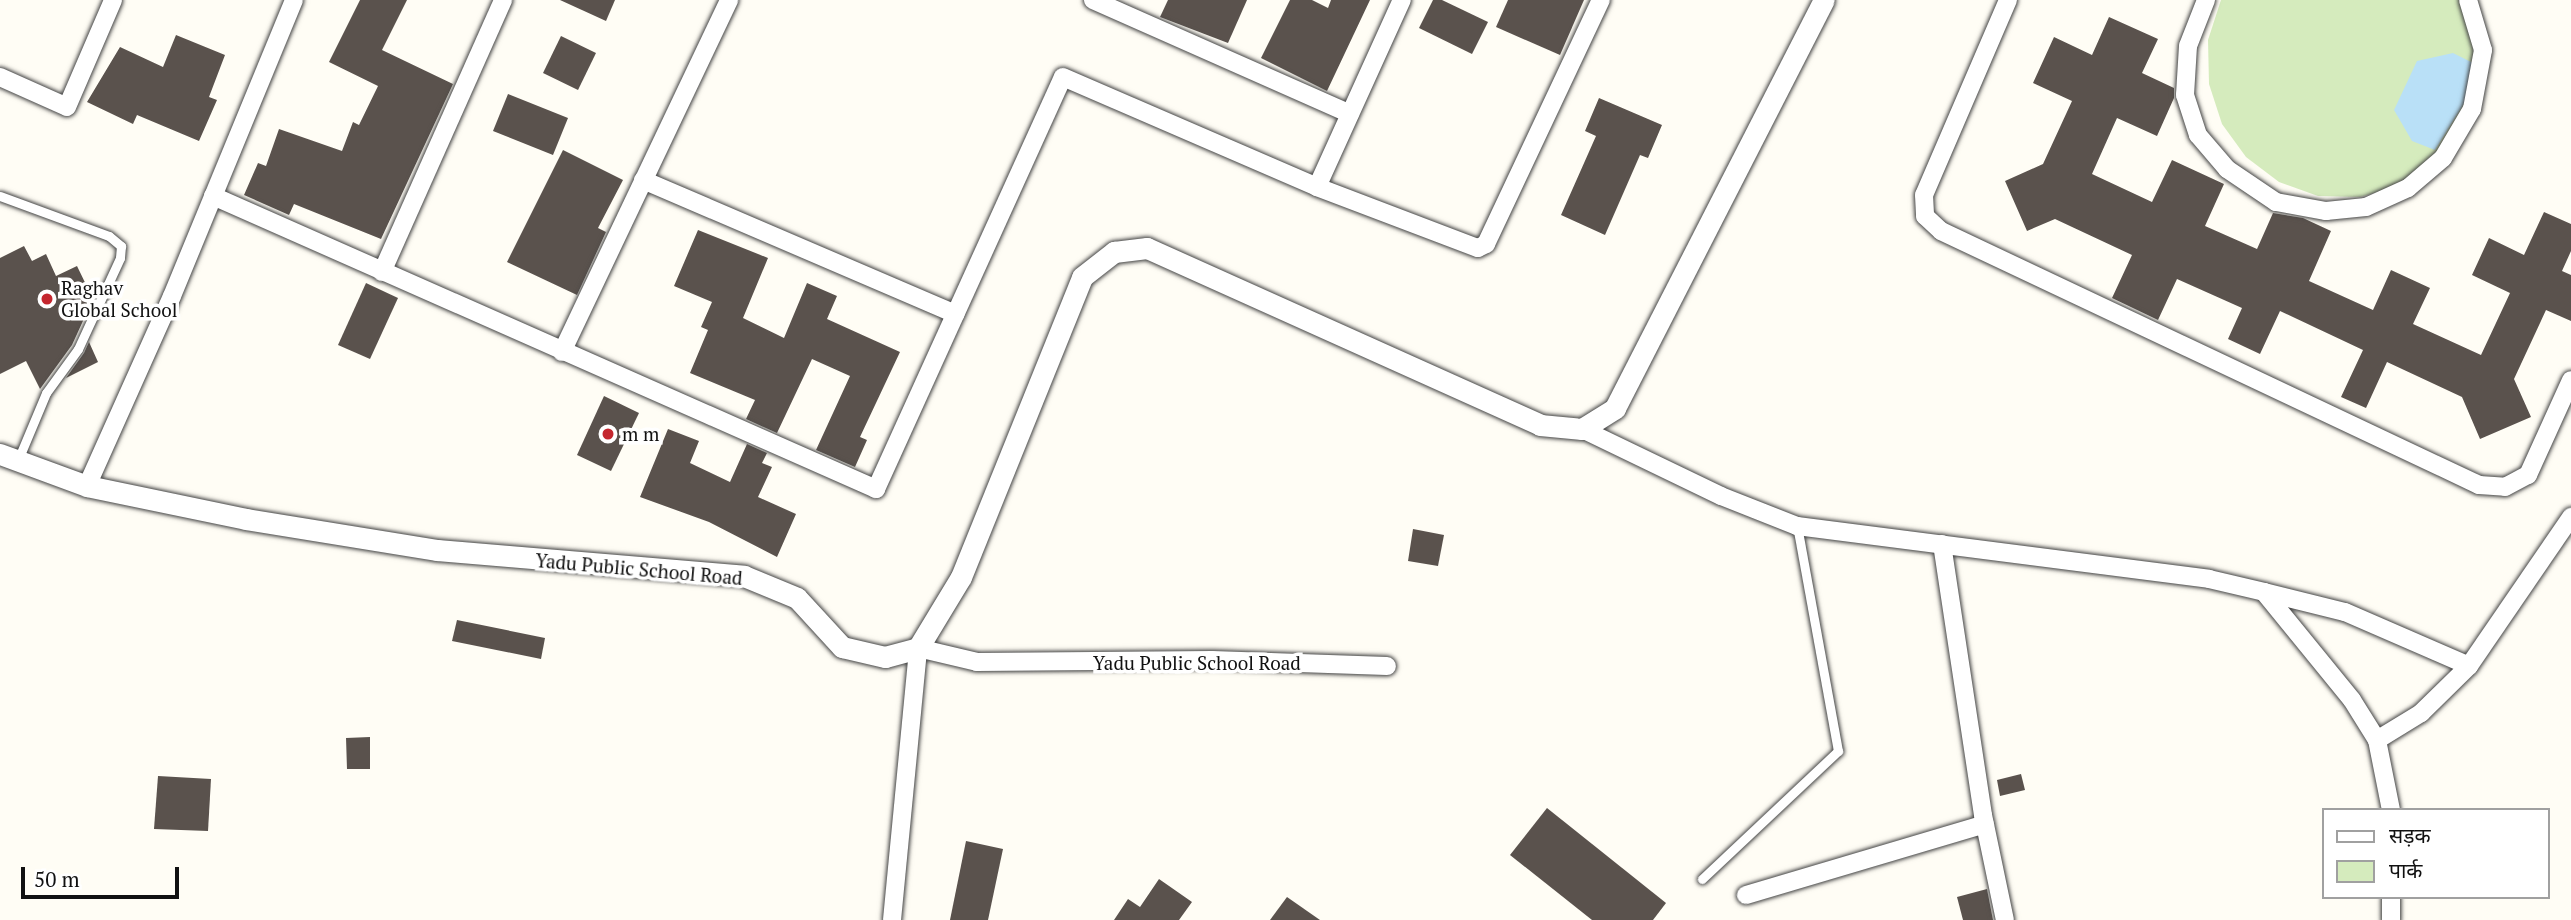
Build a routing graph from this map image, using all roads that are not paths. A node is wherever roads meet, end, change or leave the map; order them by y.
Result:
1 (113, 0) edge
2 (294, 0) edge
3 (503, 0) edge
4 (729, 0) edge
5 (1093, 0) edge
6 (1402, 0) edge
7 (1601, 0) edge
8 (1824, 0) edge
9 (2008, 0) edge
10 (2206, 0) edge
11 (2468, 0) edge
12 (0, 77) edge
13 (1350, 114) junction
14 (643, 180) junction
15 (1317, 187) junction
16 (0, 196) edge
17 (213, 196) junction
18 (382, 272) junction
19 (955, 314) junction
20 (562, 352) junction
21 (2571, 380) edge
22 (1582, 429) junction
23 (9, 457) edge
24 (87, 486) junction
25 (2570, 522) edge
26 (1797, 526) junction
27 (1942, 544) junction
28 (2264, 592) junction
29 (918, 648) junction
30 (1387, 666) dead end
31 (2469, 666) junction
32 (2377, 740) junction
33 (2392, 808) edge
34 (1985, 824) junction
35 (1702, 880) dead end
36 (1745, 895) dead end
37 (2391, 899) edge
38 (892, 920) edge
39 (2006, 920) edge
40 (2391, 920) edge

1 - 12 street
2 - 17 street
3 - 18 street
4 - 14 street
5 - 13 street
6 - 13 street
7 - 15 street
8 - 22 street
9 - 21 street
10 - 11 street
13 - 15 street
14 - 19 street
14 - 20 street
15 - 19 street
16 - 23 lane
17 - 18 street
17 - 24 street
18 - 20 street
19 - 20 street
22 - 26 street
22 - 29 street
23 - 24 street, Yadu Public School Road
24 - 29 street, Yadu Public School Road
25 - 31 street
26 - 27 street
26 - 35 lane
27 - 28 street
27 - 34 street
28 - 31 street
28 - 32 street
29 - 30 street, Yadu Public School Road
29 - 38 street
31 - 32 street
32 - 33 street
34 - 36 street
34 - 39 street
37 - 40 street

